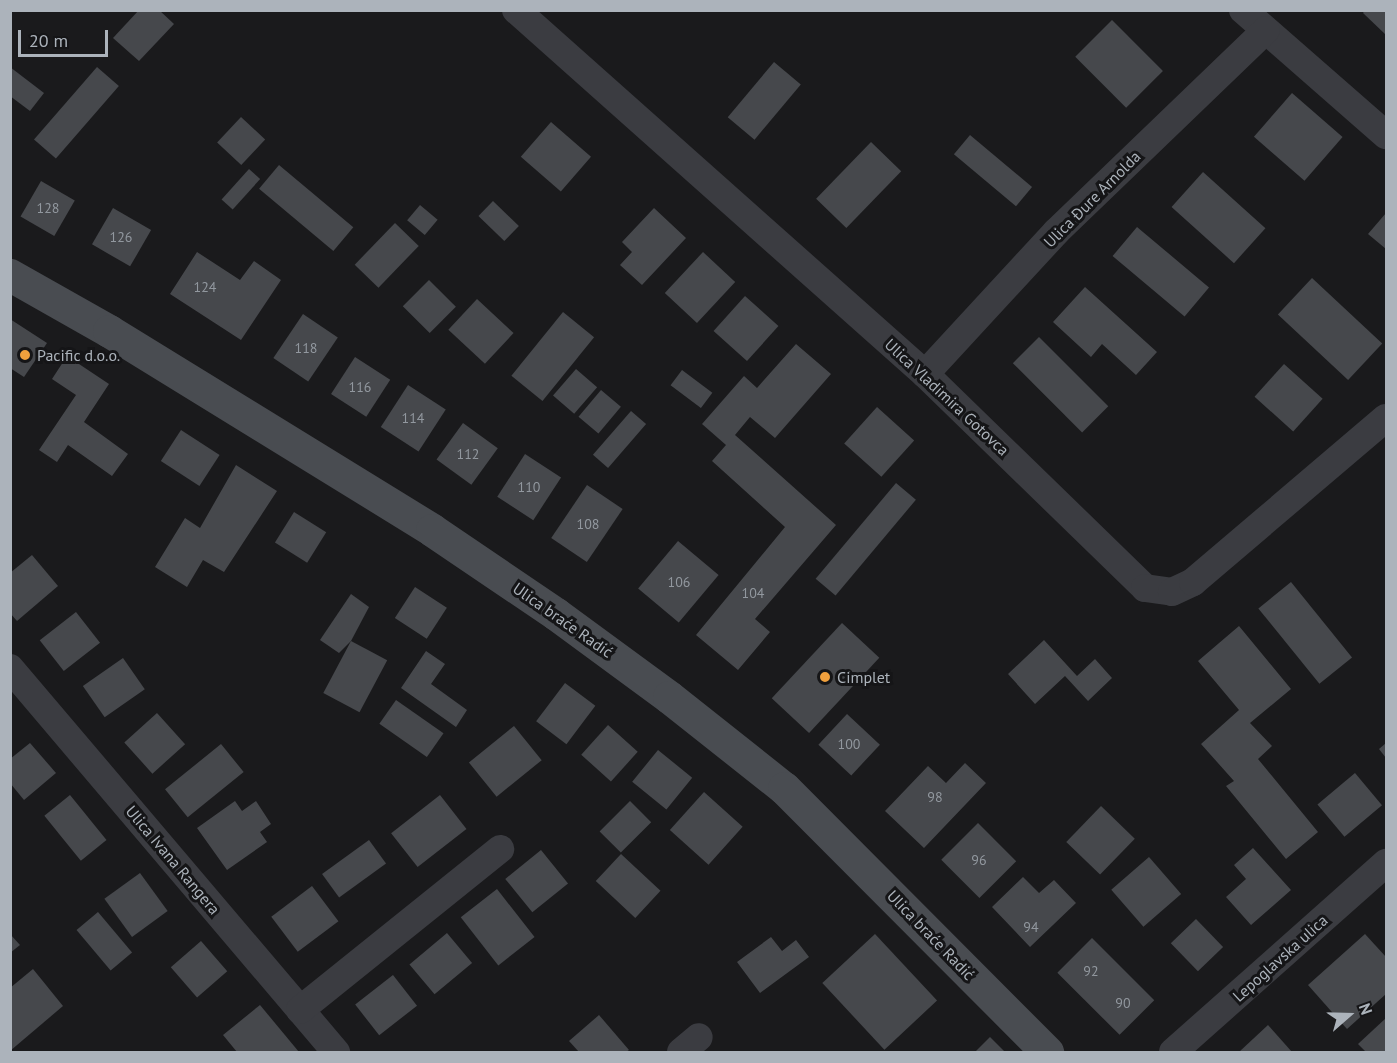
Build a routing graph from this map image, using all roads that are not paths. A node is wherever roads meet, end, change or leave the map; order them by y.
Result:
1 (516, 10) edge
2 (1243, 10) edge
3 (1266, 30) junction
4 (1386, 135) edge
5 (10, 275) edge
6 (925, 375) junction
7 (1386, 418) edge
8 (10, 668) edge
9 (500, 849) dead end
10 (1382, 876) edge
11 (300, 1010) junction
12 (336, 1053) edge
13 (1047, 1053) edge
14 (1173, 1053) edge

1 - 6 street, Ulica Vladimira Gotovca
2 - 3 street
3 - 4 street
3 - 6 street, Ulica Đure Arnolda
5 - 13 main road, Ulica braće Radić
6 - 7 street, Ulica Vladimira Gotovca
8 - 11 street, Ulica Ivana Rangera
9 - 11 street
10 - 14 street, Lepoglavska ulica
11 - 12 street, Ulica Ivana Rangera

